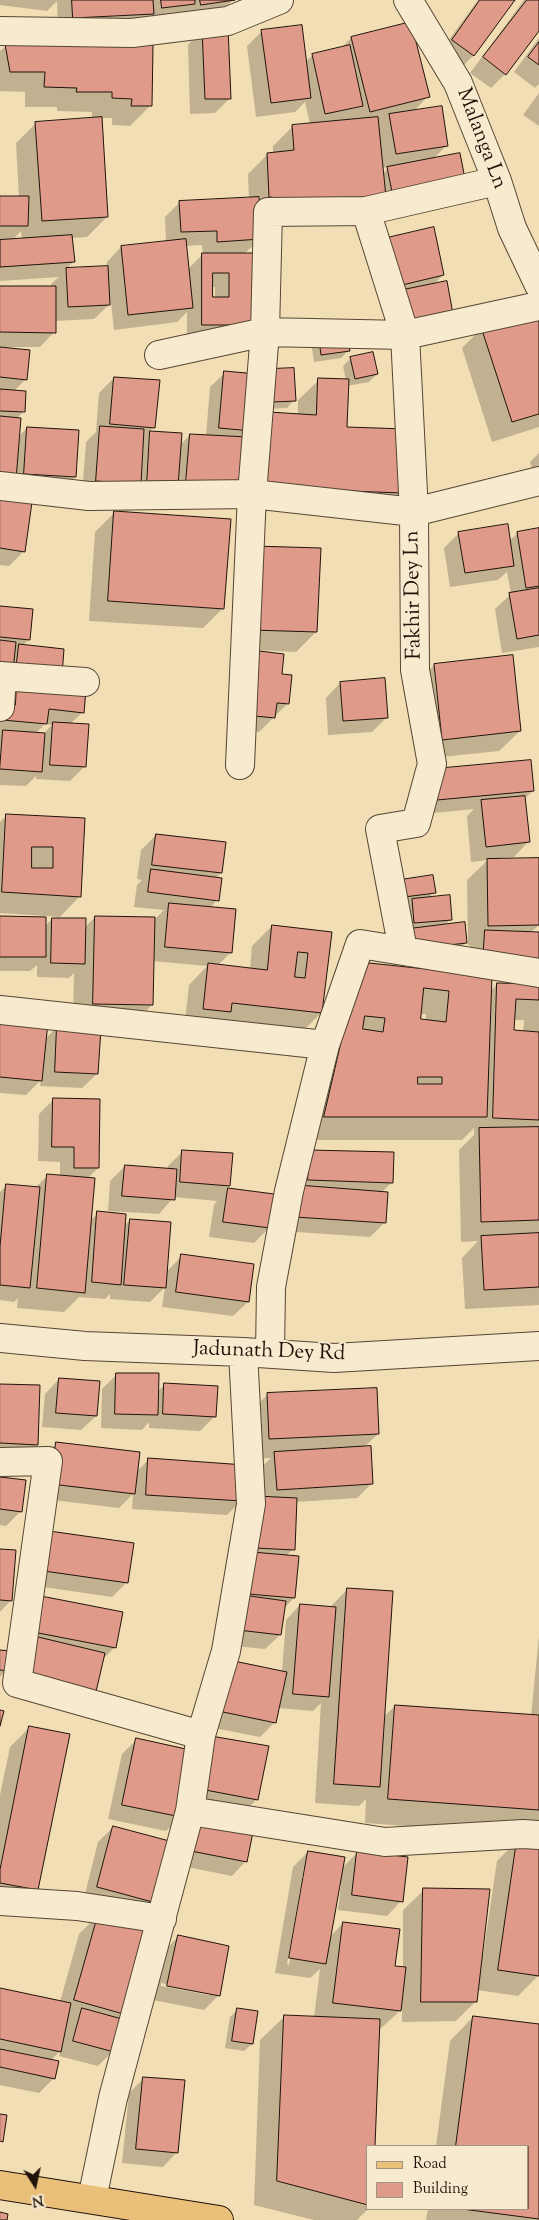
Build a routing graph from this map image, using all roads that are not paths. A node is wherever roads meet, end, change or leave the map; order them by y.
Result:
1 (279, 0) edge
2 (408, 0) edge
3 (0, 31) edge
4 (497, 181) junction
5 (366, 211) junction
6 (539, 285) edge
7 (539, 306) edge
8 (265, 332) junction
9 (405, 335) junction
10 (159, 355) dead end
11 (539, 481) edge
12 (0, 486) edge
13 (252, 494) junction
14 (414, 512) junction
15 (1, 676) edge
16 (85, 682) dead end
17 (0, 707) edge
18 (240, 765) dead end
19 (403, 950) junction
20 (539, 973) edge
21 (0, 1010) edge
22 (325, 1045) junction
23 (0, 1338) edge
24 (539, 1346) edge
25 (257, 1352) junction
26 (0, 1462) edge
27 (201, 1735) junction
28 (190, 1811) junction
29 (539, 1835) edge
30 (0, 1901) edge
31 (162, 1919) junction
32 (0, 2185) edge
33 (92, 2199) junction
34 (219, 2220) edge

1 - 3 street
2 - 4 street, Malanga Ln
4 - 5 street
4 - 6 street, Malanga Ln
5 - 8 street
5 - 9 street, Fakhir Dey Ln
7 - 9 street
8 - 9 street
8 - 10 street
8 - 13 street
9 - 14 street, Fakhir Dey Ln
11 - 14 street
12 - 13 street
13 - 14 street
13 - 18 street
14 - 19 street, Fakhir Dey Ln
15 - 16 street
15 - 17 street
19 - 20 street
19 - 22 street
21 - 22 street
22 - 25 street
23 - 25 street, Jadunath Dey Rd
24 - 25 street, Jadunath Dey Rd
25 - 27 street
26 - 27 street
27 - 28 street
28 - 29 street
28 - 31 street
30 - 31 street
31 - 33 street
32 - 33 main road
33 - 34 main road

